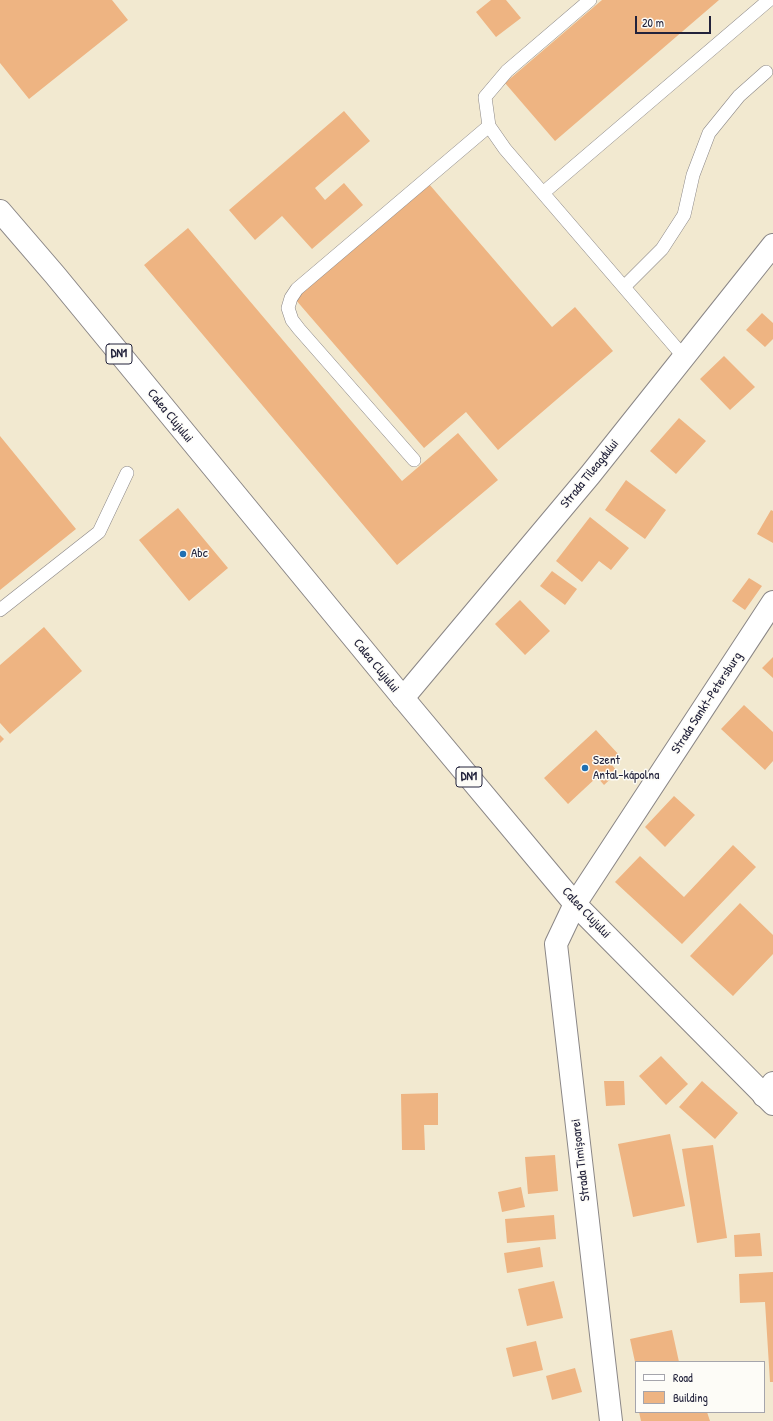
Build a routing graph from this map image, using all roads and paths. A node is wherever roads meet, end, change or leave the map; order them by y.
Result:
1 (590, 0) edge
2 (769, 0) edge
3 (766, 72) dead end
4 (489, 126) junction
5 (543, 193) junction
6 (0, 211) edge
7 (773, 245) edge
8 (624, 287) junction
9 (684, 357) junction
10 (414, 460) dead end
11 (127, 474) dead end
12 (773, 602) edge
13 (0, 610) edge
14 (402, 698) junction
15 (576, 904) junction
16 (770, 1094) edge
17 (611, 1421) edge

1 - 4 lane
2 - 5 lane
3 - 8 lane
4 - 5 lane
4 - 10 lane
5 - 8 lane
6 - 14 street, Calea Clujului / DN1
7 - 9 street, Strada Tileagdului
8 - 9 lane
9 - 14 street, Strada Tileagdului
11 - 13 lane
12 - 15 street, Strada Sankt-Petersburg
14 - 15 street, Calea Clujului / DN1
15 - 16 street, Calea Clujului / DN1
15 - 17 street, Strada Timișoarei

